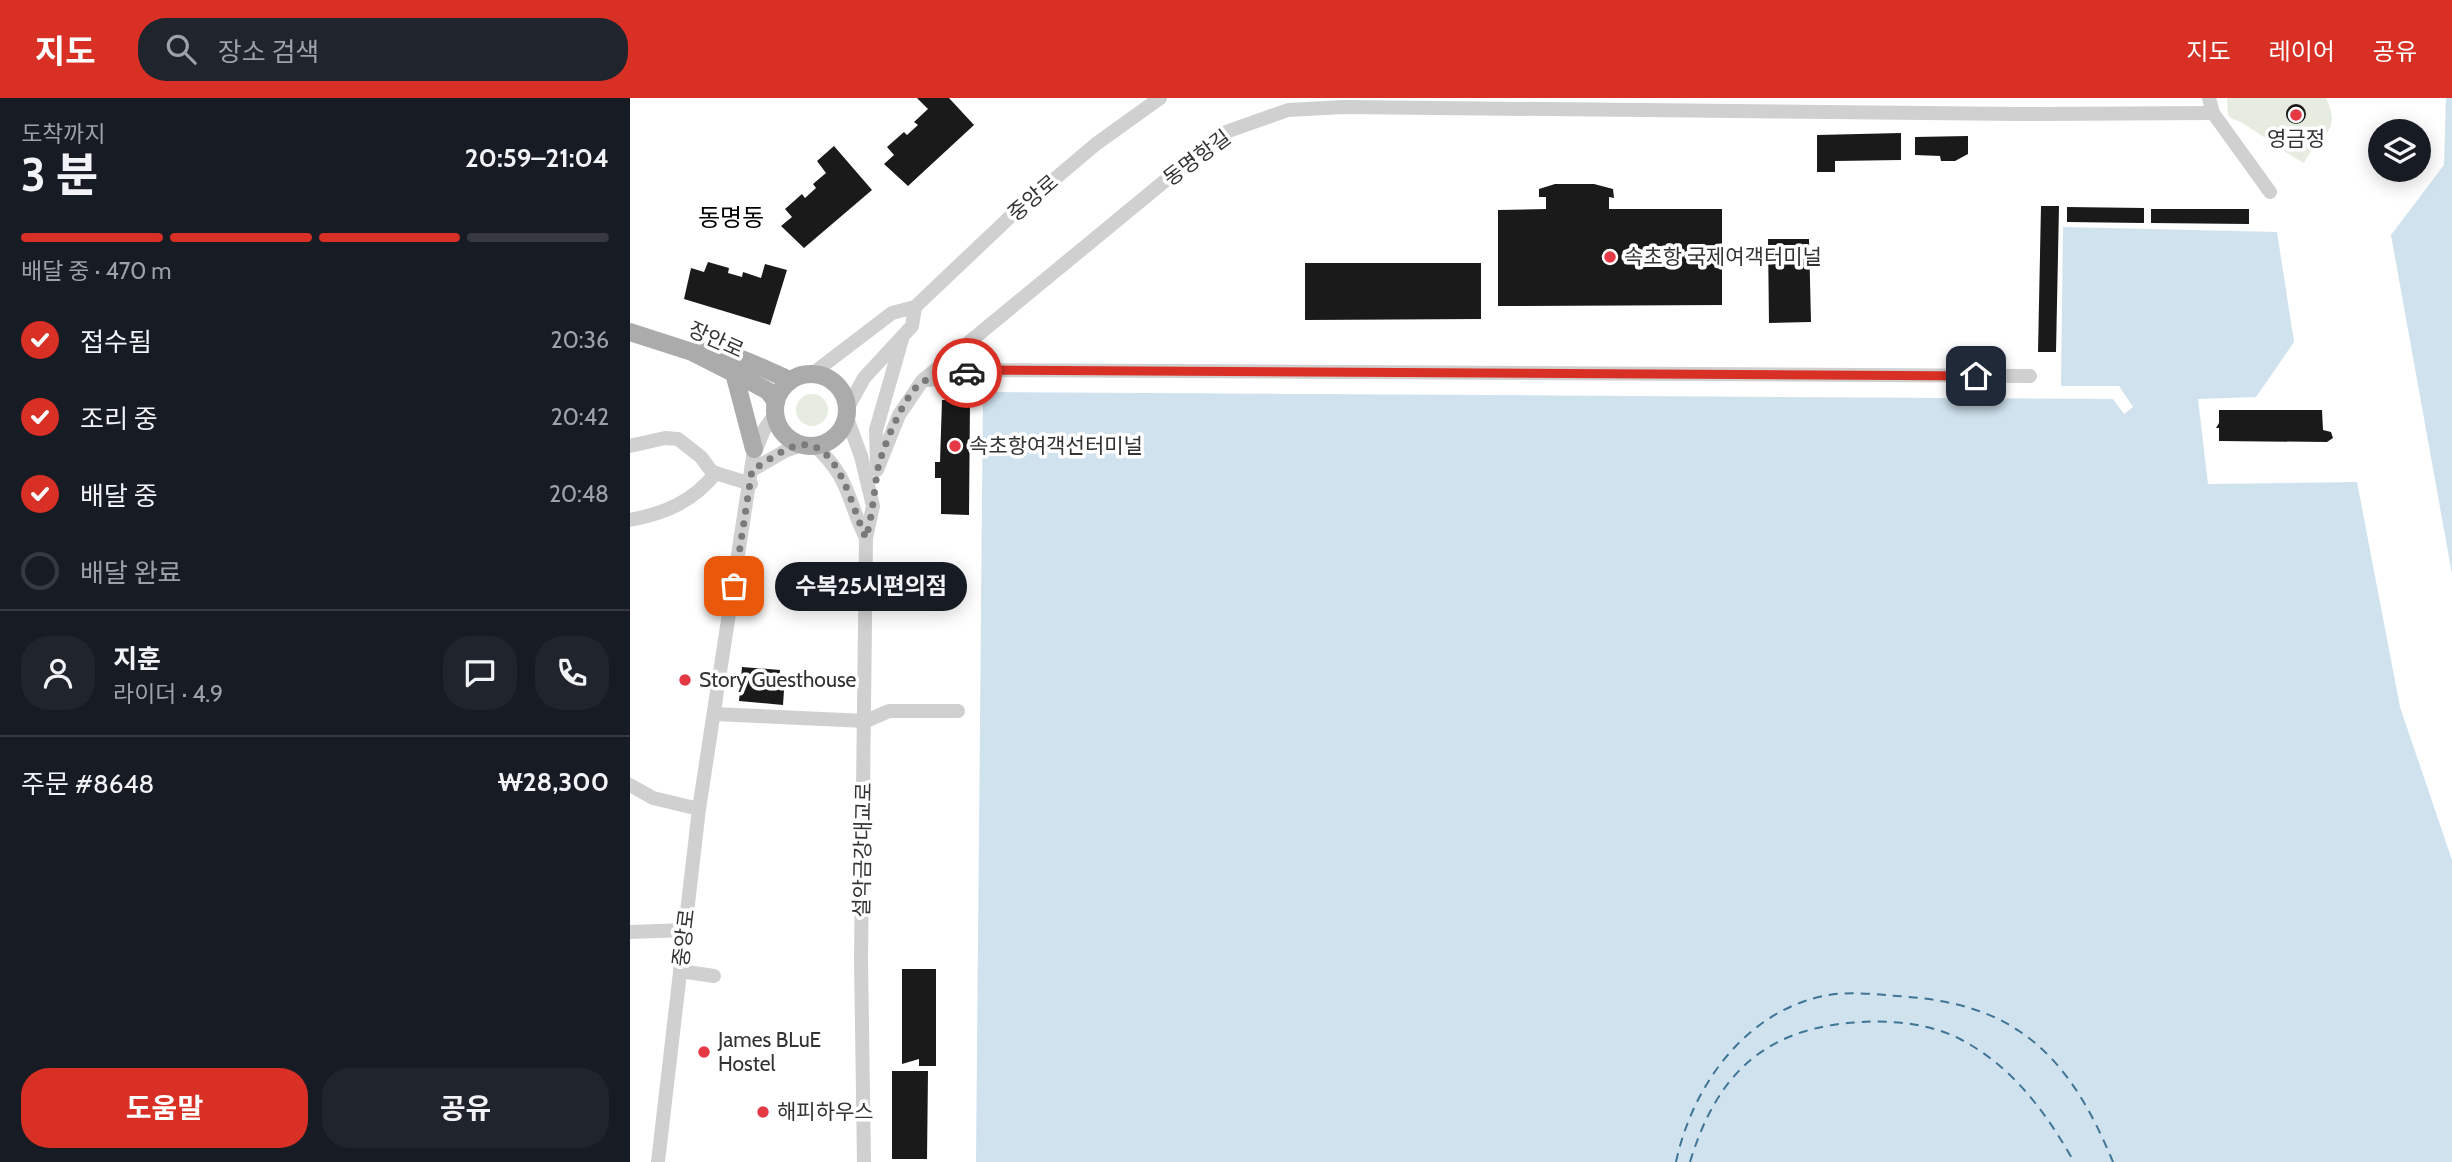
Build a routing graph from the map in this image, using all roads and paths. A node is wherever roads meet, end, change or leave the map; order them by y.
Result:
1 (1160, 98) edge
2 (1772, 98) edge
3 (2208, 98) edge
4 (1344, 102) edge
5 (1785, 112) junction
6 (2213, 113) junction
7 (2270, 192) dead end
8 (915, 307) junction
9 (630, 332) edge
10 (902, 339) junction
11 (692, 352) junction
12 (734, 373) junction
13 (812, 373) junction
14 (2030, 376) dead end
15 (790, 380) junction
16 (922, 382) junction
17 (776, 408) junction
18 (847, 412) junction
19 (808, 445) junction
20 (630, 446) edge
21 (754, 449) junction
22 (877, 470) junction
23 (716, 473) junction
24 (751, 477) junction
25 (873, 506) junction
26 (630, 520) edge
27 (866, 538) junction
28 (958, 711) dead end
29 (714, 714) junction
30 (866, 721) junction
31 (630, 785) edge
32 (699, 809) junction
33 (685, 930) junction
34 (630, 932) edge
35 (680, 971) junction
36 (714, 976) dead end
37 (658, 1162) edge
38 (864, 1162) edge

1 - 8 street, 중앙로
2 - 5 street
3 - 6 street
4 - 5 street, 동명항길
4 - 16 street, 동명항길
5 - 6 street, 동명항길
6 - 7 street
8 - 10 street
8 - 13 street
9 - 11 main road, 장안로
10 - 18 street
10 - 22 street
11 - 12 main road, 장안로
11 - 15 main road
12 - 17 main road, 장안로
12 - 21 main road
13 - 15 main road
13 - 18 main road
14 - 16 street
15 - 17 main road
16 - 22 street, 동명항길
17 - 19 main road
17 - 21 street
18 - 19 main road
18 - 25 street
19 - 24 street
19 - 27 street
20 - 23 street
21 - 24 street, 중앙로
22 - 25 street
23 - 24 street
23 - 26 street
24 - 29 street, 중앙로
25 - 27 street
27 - 30 street, 설악금강대교로
28 - 30 street
29 - 30 street
29 - 32 street, 중앙로
30 - 38 street, 설악금강대교로
31 - 32 street
32 - 33 street, 중앙로
33 - 34 street
33 - 35 street, 중앙로
35 - 36 street
35 - 37 street, 중앙로

